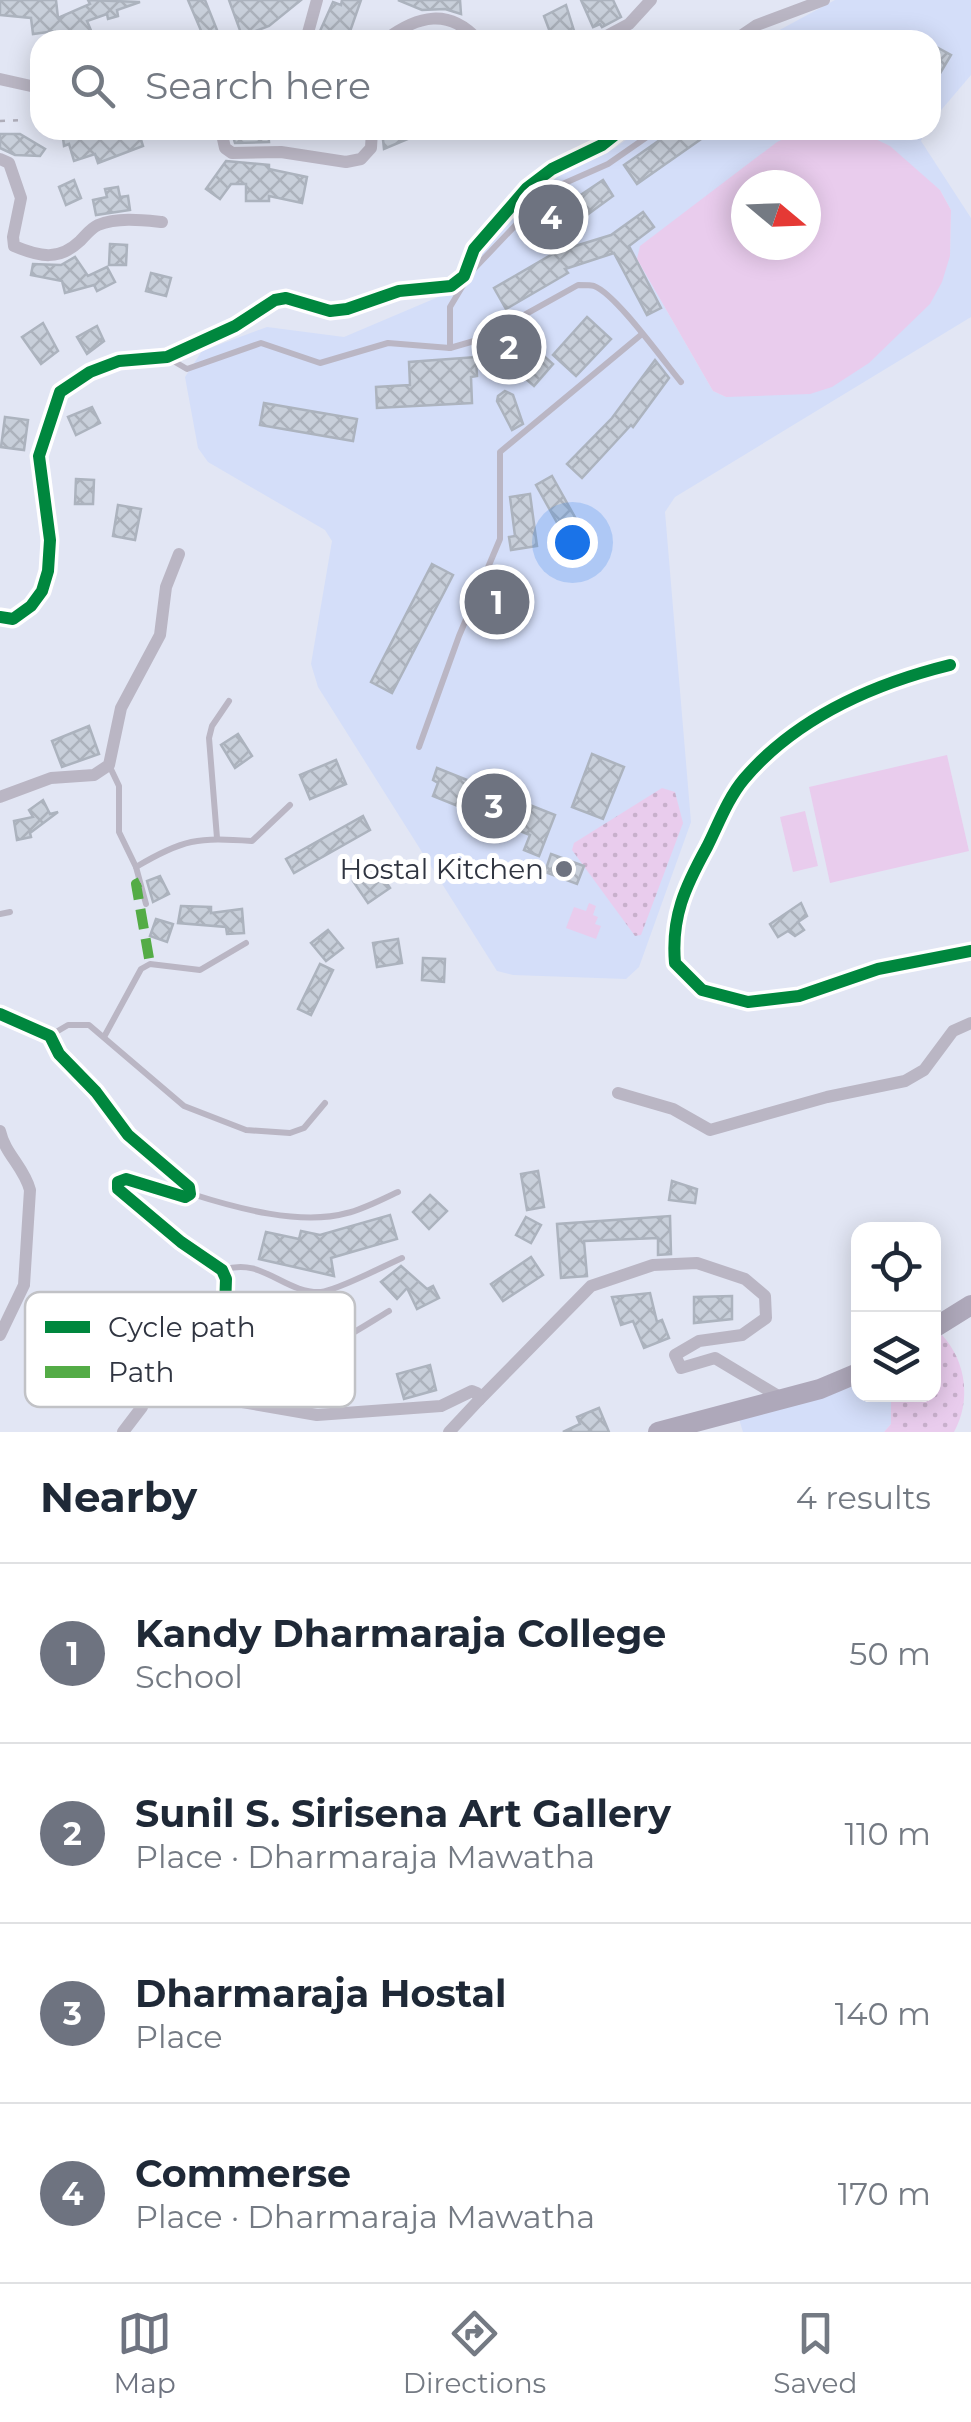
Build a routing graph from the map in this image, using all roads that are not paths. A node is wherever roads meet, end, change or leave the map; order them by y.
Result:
1 (317, 0) edge
2 (651, 0) edge
3 (824, 0) edge
4 (309, 30) edge
5 (402, 30) edge
6 (467, 30) edge
7 (618, 30) edge
8 (750, 30) edge
9 (0, 79) edge
10 (30, 86) edge
11 (223, 140) edge
12 (372, 140) edge
13 (609, 140) edge
14 (643, 140) edge
15 (0, 159) edge
16 (162, 222) dead end
17 (642, 334) junction
18 (450, 348) junction
19 (167, 357) junction
20 (681, 382) dead end
21 (179, 554) dead end
22 (0, 617) edge
23 (950, 665) dead end
24 (229, 700) dead end
25 (419, 747) dead end
26 (109, 765) junction
27 (0, 796) edge
28 (290, 805) dead end
29 (217, 838) junction
30 (136, 867) junction
31 (146, 904) dead end
32 (10, 912) dead end
33 (0, 914) edge
34 (246, 943) dead end
35 (971, 950) edge
36 (0, 1014) edge
37 (971, 1023) edge
38 (50, 1036) junction
39 (104, 1037) junction
40 (618, 1094) dead end
41 (325, 1103) dead end
42 (0, 1131) edge
43 (398, 1192) dead end
44 (190, 1194) junction
45 (402, 1258) dead end
46 (222, 1270) junction
47 (226, 1292) edge
48 (971, 1305) edge
49 (389, 1311) dead end
50 (941, 1324) edge
51 (355, 1332) edge
52 (0, 1335) edge
53 (851, 1375) edge
54 (783, 1399) junction
55 (479, 1400) junction
56 (142, 1407) edge
57 (275, 1407) edge
58 (122, 1432) edge
59 (450, 1432) edge
60 (658, 1432) edge

1 - 4 street
2 - 7 street
3 - 8 street
5 - 6 street
9 - 10 street
11 - 12 street
13 - 19 street
14 - 18 lane
15 - 16 street
17 - 18 lane
17 - 20 lane
17 - 25 lane
18 - 19 lane
19 - 22 street
21 - 26 street
23 - 35 street
24 - 29 lane
26 - 27 street
26 - 30 lane
28 - 29 lane
29 - 30 lane
30 - 31 lane
32 - 33 lane
34 - 39 lane
36 - 38 street
37 - 40 street
38 - 39 lane
38 - 44 street
39 - 41 lane
42 - 52 street
43 - 44 lane
44 - 46 street
45 - 46 lane
46 - 47 street
48 - 50 highway
49 - 51 lane
53 - 54 highway
54 - 55 street
54 - 60 highway
55 - 57 street
55 - 59 street
56 - 58 street

